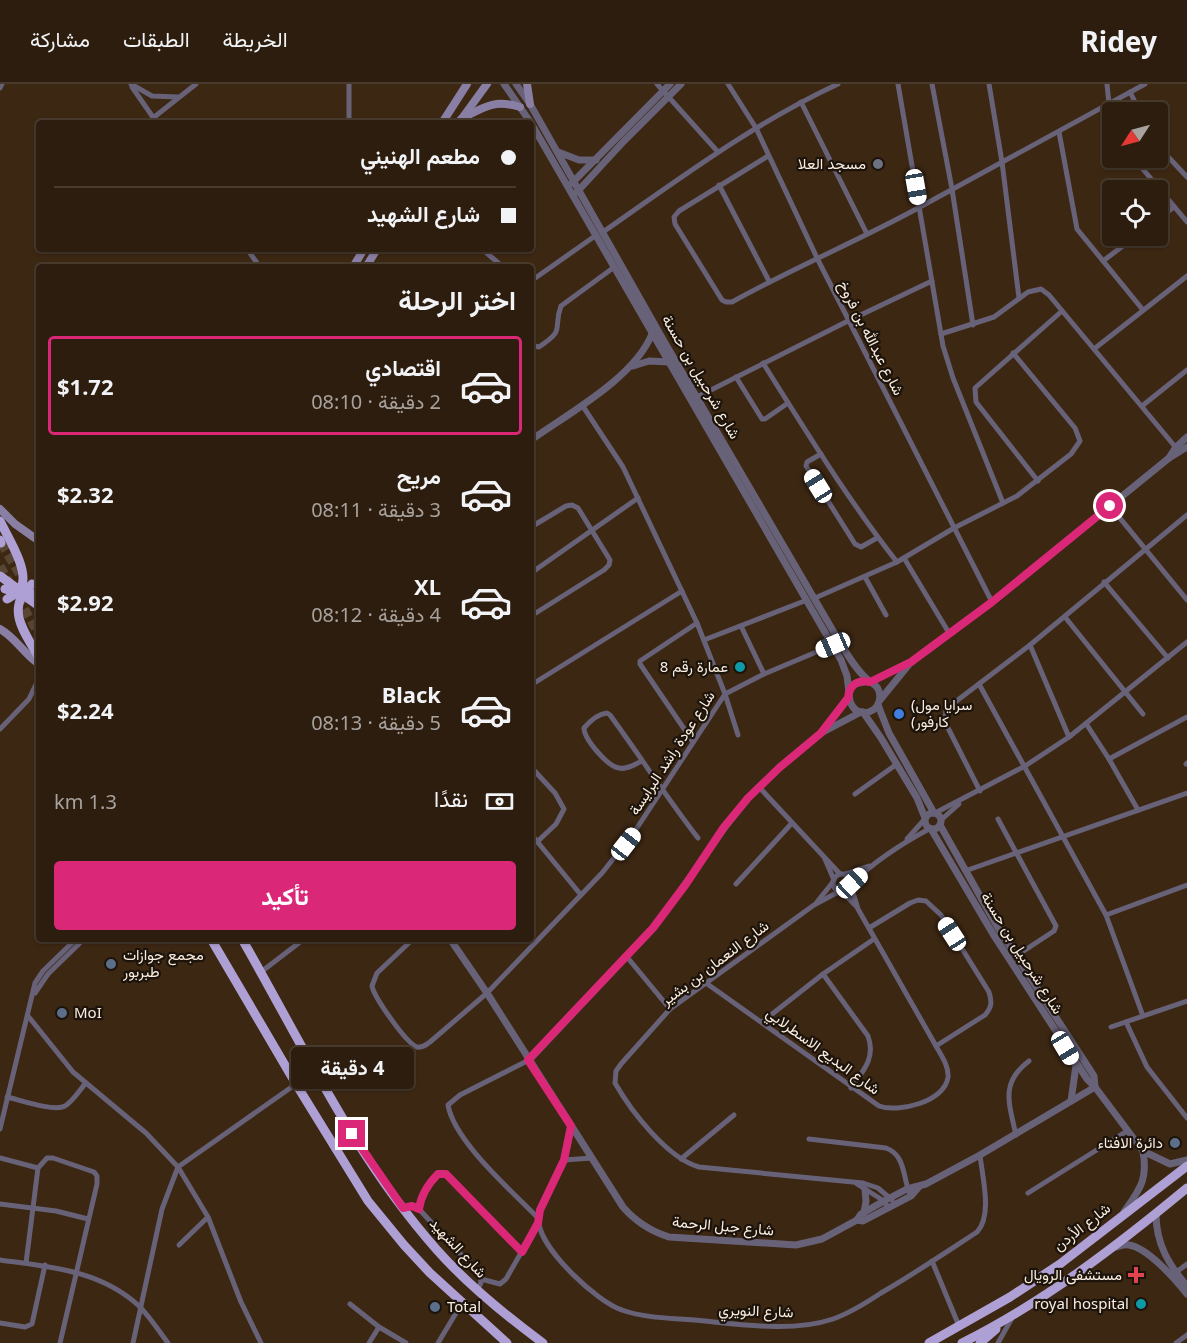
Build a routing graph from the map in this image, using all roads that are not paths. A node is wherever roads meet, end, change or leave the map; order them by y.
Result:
1 (130, 84) edge
2 (196, 84) edge
3 (349, 84) edge
4 (459, 84) edge
5 (467, 84) edge
6 (487, 84) edge
7 (504, 84) edge
8 (516, 84) edge
9 (527, 84) edge
10 (657, 84) edge
11 (670, 84) edge
12 (681, 84) edge
13 (728, 84) edge
14 (836, 84) edge
15 (898, 84) edge
16 (932, 84) edge
17 (989, 84) edge
18 (1107, 84) edge
19 (1145, 84) edge
20 (1130, 92) junction
21 (666, 93) junction
22 (458, 96) junction
23 (179, 97) junction
24 (801, 102) junction
25 (1109, 102) edge
26 (1112, 102) edge
27 (1135, 102) edge
28 (530, 104) junction
29 (520, 107) junction
30 (1102, 108) edge
31 (155, 120) edge
32 (349, 120) edge
33 (444, 120) edge
34 (461, 120) edge
35 (462, 120) edge
36 (529, 120) edge
37 (534, 128) edge
38 (756, 128) junction
39 (1059, 132) junction
40 (558, 152) junction
41 (718, 152) junction
42 (768, 156) junction
43 (1168, 157) edge
44 (596, 160) junction
45 (1002, 162) junction
46 (1142, 168) edge
47 (1187, 177) edge
48 (590, 178) junction
49 (575, 181) junction
50 (719, 185) junction
51 (568, 187) junction
52 (952, 189) junction
53 (580, 190) junction
54 (573, 196) junction
55 (586, 202) junction
56 (1174, 207) junction
57 (920, 208) junction
58 (1168, 212) edge
59 (1187, 222) edge
60 (603, 232) junction
61 (867, 234) junction
62 (595, 236) junction
63 (1123, 246) edge
64 (486, 252) edge
65 (818, 260) junction
66 (1103, 261) junction
67 (500, 264) edge
68 (613, 268) junction
69 (1187, 276) edge
70 (534, 279) edge
71 (769, 281) junction
72 (932, 281) junction
73 (1019, 298) junction
74 (1062, 310) junction
75 (1143, 310) junction
76 (848, 321) junction
77 (973, 325) junction
78 (652, 334) junction
79 (941, 334) junction
80 (534, 346) edge
81 (1094, 349) junction
82 (1013, 353) junction
83 (669, 362) junction
84 (763, 363) junction
85 (631, 367) junction
86 (1187, 370) edge
87 (736, 377) junction
88 (697, 397) junction
89 (788, 403) junction
90 (582, 405) junction
91 (1142, 406) junction
92 (534, 438) edge
93 (1187, 438) edge
94 (1187, 447) edge
95 (1178, 449) junction
96 (820, 454) junction
97 (1038, 482) junction
98 (638, 498) junction
99 (1003, 503) junction
100 (1110, 506) junction
101 (0, 509) edge
102 (1187, 515) edge
103 (0, 521) edge
104 (534, 525) edge
105 (954, 528) junction
106 (593, 530) junction
107 (878, 537) junction
108 (36, 539) edge
109 (1145, 549) junction
110 (904, 558) junction
111 (897, 562) junction
112 (534, 571) edge
113 (0, 576) tunnel mouth
114 (865, 577) junction
115 (1104, 582) junction
116 (1187, 585) edge
117 (23, 591) edge
118 (682, 591) junction
119 (1180, 591) junction
120 (815, 598) junction
121 (3, 600) edge
122 (807, 600) junction
123 (1187, 600) edge
124 (992, 602) junction
125 (36, 603) edge
126 (534, 614) edge
127 (886, 615) dead end
128 (1065, 617) junction
129 (697, 623) junction
130 (741, 626) junction
131 (0, 629) edge
132 (949, 633) junction
133 (704, 640) junction
134 (1187, 642) edge
135 (833, 645) junction
136 (1030, 645) junction
137 (36, 652) edge
138 (1167, 658) junction
139 (36, 662) edge
140 (911, 662) junction
141 (764, 674) junction
142 (869, 681) junction
143 (534, 683) edge
144 (36, 684) edge
145 (980, 684) junction
146 (1126, 692) junction
147 (726, 694) junction
148 (849, 695) junction
149 (36, 696) edge
150 (29, 699) junction
151 (879, 702) junction
152 (862, 712) junction
153 (1143, 714) dead end
154 (1187, 717) edge
155 (1087, 725) junction
156 (0, 729) edge
157 (821, 733) junction
158 (738, 735) dead end
159 (1069, 737) junction
160 (693, 742) junction
161 (1109, 759) junction
162 (642, 761) junction
163 (897, 765) junction
164 (1025, 766) junction
165 (534, 770) edge
166 (759, 786) junction
167 (662, 790) junction
168 (980, 790) junction
169 (1187, 793) edge
170 (855, 794) dead end
171 (963, 800) junction
172 (1138, 810) junction
173 (935, 813) junction
174 (924, 819) junction
175 (998, 819) dead end
176 (792, 823) junction
177 (941, 823) junction
178 (930, 829) junction
179 (1062, 837) junction
180 (534, 838) edge
181 (698, 838) dead end
182 (537, 842) junction
183 (903, 843) junction
184 (1015, 852) junction
185 (823, 855) junction
186 (870, 866) junction
187 (965, 871) junction
188 (843, 874) junction
189 (834, 881) junction
190 (736, 884) dead end
191 (851, 884) junction
192 (1187, 885) edge
193 (841, 892) junction
194 (581, 895) junction
195 (814, 905) junction
196 (858, 909) junction
197 (1106, 915) junction
198 (869, 928) junction
199 (874, 939) junction
200 (534, 941) edge
201 (73, 942) edge
202 (81, 942) edge
203 (213, 942) edge
204 (244, 942) edge
205 (300, 942) edge
206 (410, 942) edge
207 (452, 942) edge
208 (533, 942) edge
209 (1016, 956) junction
210 (627, 957) junction
211 (261, 972) junction
212 (823, 974) junction
213 (706, 983) junction
214 (487, 993) junction
215 (33, 998) junction
216 (1187, 1001) edge
217 (670, 1010) junction
218 (28, 1016) junction
219 (1143, 1016) junction
220 (762, 1022) junction
221 (1126, 1022) junction
222 (1111, 1028) dead end
223 (936, 1046) junction
224 (528, 1060) junction
225 (1029, 1061) dead end
226 (1076, 1065) junction
227 (85, 1084) junction
228 (296, 1084) junction
229 (1095, 1087) junction
230 (851, 1088) junction
231 (7, 1097) junction
232 (1071, 1101) junction
233 (734, 1114) dead end
234 (1187, 1118) edge
235 (571, 1126) junction
236 (0, 1129) edge
237 (1127, 1131) junction
238 (1016, 1135) junction
239 (809, 1139) dead end
240 (1143, 1151) junction
241 (980, 1155) junction
242 (0, 1158) edge
243 (592, 1158) junction
244 (681, 1159) junction
245 (564, 1160) junction
246 (1187, 1160) edge
247 (1187, 1166) edge
248 (38, 1167) junction
249 (178, 1167) junction
250 (857, 1184) junction
251 (1187, 1188) edge
252 (865, 1190) junction
253 (909, 1193) junction
254 (1028, 1193) dead end
255 (889, 1203) junction
256 (0, 1204) edge
257 (403, 1208) junction
258 (33, 1209) junction
259 (419, 1209) junction
260 (864, 1213) junction
261 (1156, 1214) junction
262 (1121, 1216) junction
263 (208, 1217) junction
264 (88, 1219) junction
265 (538, 1220) junction
266 (857, 1221) junction
267 (179, 1245) dead end
268 (1113, 1248) junction
269 (522, 1252) junction
270 (0, 1260) edge
271 (932, 1261) junction
272 (26, 1263) junction
273 (1187, 1264) edge
274 (45, 1265) junction
275 (76, 1272) junction
276 (1173, 1274) junction
277 (481, 1279) junction
278 (1187, 1286) edge
279 (477, 1290) junction
280 (1187, 1294) edge
281 (462, 1303) junction
282 (350, 1304) dead end
283 (140, 1308) junction
284 (1013, 1316) junction
285 (1003, 1322) junction
286 (0, 1323) edge
287 (379, 1327) junction
288 (959, 1327) junction
289 (1187, 1335) edge
290 (60, 1343) edge
291 (133, 1343) edge
292 (168, 1343) edge
293 (261, 1343) edge
294 (369, 1343) edge
295 (406, 1343) edge
296 (438, 1343) edge
297 (507, 1343) edge
298 (543, 1343) edge
299 (929, 1343) edge
300 (962, 1343) edge
301 (980, 1343) edge
302 (999, 1343) edge
303 (1176, 1343) edge

1 - 23 street
1 - 31 street
2 - 23 street
3 - 32 street
4 - 22 main road
5 - 22 main road
6 - 34 main road
7 - 29 street, شارع شرحبيل بن حسنة
8 - 28 street, شارع شرحبيل بن حسنة
9 - 28 main road
10 - 21 street
11 - 21 street
12 - 21 street
13 - 38 street, شارع عبدالله بن فروخ
14 - 24 street
15 - 57 street
16 - 52 street
17 - 45 street
18 - 25 street
19 - 20 street
20 - 26 street
20 - 27 street
21 - 41 street
21 - 44 street
21 - 48 street
22 - 33 main road
23 - 31 street
24 - 38 street
24 - 61 street
28 - 40 street, شارع شرحبيل بن حسنة
29 - 35 main road
29 - 36 street, شارع شرحبيل بن حسنة
30 - 39 street
37 - 51 street, شارع شرحبيل بن حسنة
38 - 41 street
38 - 42 street, شارع عبدالله بن فروخ
39 - 45 street
39 - 66 street
40 - 44 street
40 - 49 street, شارع شرحبيل بن حسنة
41 - 60 street
42 - 50 street
42 - 65 street, شارع عبدالله بن فروخ
43 - 47 street
44 - 49 street
45 - 52 street
45 - 73 street
46 - 56 street
48 - 53 street
48 - 55 street
49 - 51 street
49 - 53 street, شارع شرحبيل بن حسنة
50 - 71 street
50 - 71 street
51 - 54 street, شارع شرحبيل بن حسنة
52 - 57 street
52 - 77 street
53 - 54 street
53 - 55 street, شارع شرحبيل بن حسنة
54 - 62 street, شارع شرحبيل بن حسنة
55 - 60 street, شارع شرحبيل بن حسنة
56 - 58 street
56 - 59 street
57 - 61 street
57 - 72 street
60 - 88 street, شارع شرحبيل بن حسنة
61 - 65 street
62 - 68 street, شارع شرحبيل بن حسنة
62 - 70 street
63 - 66 street
64 - 67 street
65 - 71 street
65 - 76 street, شارع عبدالله بن فروخ
66 - 75 street
68 - 78 street, شارع شرحبيل بن حسنة
68 - 80 street
69 - 75 street
72 - 76 street
72 - 79 street
73 - 74 street
73 - 77 street
74 - 81 street
74 - 82 street
75 - 81 street
76 - 84 street
76 - 105 street, شارع عبدالله بن فروخ
77 - 79 street
78 - 83 street, شارع شرحبيل بن حسنة
78 - 85 street
79 - 99 street
81 - 91 street
82 - 97 street
82 - 97 street
83 - 85 street
83 - 122 street, شارع شرحبيل بن حسنة
84 - 87 street
84 - 89 street
85 - 90 street
86 - 91 street
87 - 88 street
87 - 89 street
88 - 120 street, شارع شرحبيل بن حسنة
89 - 96 street
90 - 92 street
90 - 98 street
91 - 95 street
93 - 95 street
94 - 95 street
95 - 100 street
96 - 107 street
96 - 107 street
97 - 99 street
98 - 106 street
98 - 118 street
99 - 105 street
100 - 109 street
100 - 124 street
101 - 108 main road
102 - 109 street
103 - 117 highway
104 - 106 street
105 - 110 street
105 - 124 street, شارع عبدالله بن فروخ
106 - 112 street
106 - 126 street
107 - 111 street
109 - 115 street
109 - 119 street
110 - 111 street
110 - 132 street
111 - 114 street
113 - 117 highway
114 - 120 street
114 - 127 street
115 - 128 street
115 - 138 street
116 - 119 street
117 - 121 highway
117 - 125 highway
117 - 137 highway
118 - 129 street
118 - 143 street
119 - 123 street
120 - 142 street, شارع شرحبيل بن حسنة
122 - 130 street
122 - 135 street, شارع شرحبيل بن حسنة
124 - 132 street
128 - 136 street
128 - 146 street
129 - 133 street
129 - 160 street
130 - 133 street
130 - 141 street
131 - 139 main road
132 - 140 street
133 - 147 street
134 - 138 street
135 - 141 street, شارع عودة راشد البرايسة
135 - 148 street, شارع شرحبيل بن حسنة
136 - 145 street
136 - 159 street
138 - 146 street
140 - 142 street
140 - 151 street
141 - 147 street, شارع عودة راشد البرايسة
142 - 148 street
142 - 151 street
144 - 150 street
145 - 164 street
145 - 168 street
146 - 153 street
146 - 155 street
147 - 158 street
147 - 160 street, شارع عودة راشد البرايسة
148 - 152 street
148 - 157 street
149 - 150 street
150 - 156 street
151 - 152 street
151 - 173 street
152 - 157 street
152 - 163 street
154 - 161 street
155 - 159 street
155 - 161 street
157 - 166 street
159 - 164 street
160 - 167 street, شارع عودة راشد البرايسة
161 - 172 street
162 - 162 street
162 - 167 street
163 - 170 street
163 - 174 street
164 - 168 street
164 - 179 street
165 - 182 street
166 - 176 street
166 - 210 street
167 - 181 street
167 - 194 street, شارع عودة راشد البرايسة
168 - 171 street
169 - 172 street
171 - 173 street
171 - 177 street
172 - 179 street
173 - 174 street
173 - 177 street
174 - 178 street
174 - 183 street
175 - 184 street
176 - 185 street
176 - 190 street
177 - 178 street
177 - 187 street, شارع شرحبيل بن حسنة
178 - 183 street
178 - 226 street, شارع شرحبيل بن حسنة
179 - 184 street
179 - 197 street
180 - 182 street
182 - 194 street
183 - 186 street
184 - 187 street
184 - 209 street
185 - 188 street
185 - 189 street
186 - 188 street
186 - 191 street
187 - 209 street, شارع شرحبيل بن حسنة
188 - 189 street
188 - 191 street
189 - 193 street
189 - 195 street, شارع النعمان بن بشير
191 - 193 street
191 - 196 street, شارع البديع الاسطرلابي
192 - 197 street
193 - 195 street, شارع النعمان بن بشير
193 - 196 street, شارع البديع الاسطرلابي
194 - 200 street, شارع عودة راشد البرايسة
195 - 213 street, شارع النعمان بن بشير
196 - 198 street, شارع البديع الاسطرلابي
197 - 219 street
198 - 199 street, شارع البديع الاسطرلابي
198 - 223 street
199 - 212 street
199 - 223 street, شارع البديع الاسطرلابي
201 - 215 street
202 - 215 street
203 - 228 highway
204 - 211 highway, شارع الشهيد
205 - 211 street
206 - 214 street, شارع عودة راشد البرايسة
207 - 214 street, شارع جبل الرحمة
208 - 214 street, شارع عودة راشد البرايسة
209 - 229 street, شارع شرحبيل بن حسنة
210 - 217 street
210 - 224 street
211 - 257 highway, شارع الشهيد
212 - 220 street
212 - 230 street
213 - 217 street, شارع النعمان بن بشير
213 - 220 street, شارع البديع الاسطرلابي
214 - 224 street, شارع جبل الرحمة
215 - 218 street
216 - 219 street
217 - 244 street, شارع النعمان بن بشير
218 - 227 street
218 - 231 street
219 - 221 street
220 - 230 street, شارع البديع الاسطرلابي
221 - 222 street
221 - 234 street
223 - 230 street, شارع البديع الاسطرلابي
224 - 235 street, شارع جبل الرحمة
224 - 265 street, شارع النويري
225 - 238 street
226 - 229 street, شارع شرحبيل بن حسنة
226 - 232 street
227 - 231 street
227 - 249 street
228 - 249 street
228 - 281 highway
229 - 232 street, شارع جبل الرحمة
229 - 237 street, شارع شرحبيل بن حسنة
231 - 236 street
232 - 238 street, شارع جبل الرحمة
233 - 244 street
235 - 243 street, شارع جبل الرحمة
235 - 245 street
237 - 240 street, شارع شرحبيل بن حسنة
237 - 254 street
238 - 241 street, شارع جبل الرحمة
239 - 253 street
240 - 246 street, شارع شرحبيل بن حسنة
240 - 262 street
241 - 253 street, شارع جبل الرحمة
241 - 271 street, شارع النويري
242 - 248 street
243 - 245 street
243 - 266 street, شارع جبل الرحمة
244 - 250 street, شارع النعمان بن بشير
245 - 265 street
247 - 262 highway, شارع الأردن
248 - 258 street
248 - 264 street
249 - 263 street
249 - 283 street
250 - 252 street
250 - 255 street, شارع النعمان بن بشير
251 - 261 highway
252 - 255 street
252 - 260 street
253 - 255 street, شارع جبل الرحمة
255 - 260 street, شارع جبل الرحمة
255 - 266 street, شارع جبل الرحمة
256 - 258 street
257 - 259 street
257 - 279 highway, شارع الشهيد
258 - 264 street
258 - 272 street
259 - 269 street
259 - 277 street
260 - 266 street, شارع جبل الرحمة
261 - 268 highway
261 - 276 street
262 - 288 highway, شارع الأردن
263 - 267 street
263 - 293 street
264 - 275 street
265 - 269 street
265 - 271 street, شارع النويري
268 - 276 street
268 - 284 highway
269 - 277 street
270 - 272 street
271 - 288 street
272 - 274 street
273 - 276 street
274 - 275 street
274 - 286 street
275 - 283 street
275 - 290 street
276 - 278 street
276 - 280 street
277 - 279 street
279 - 298 highway, شارع الشهيد
281 - 296 street
281 - 297 highway
282 - 287 street
283 - 291 street
283 - 292 street
284 - 285 highway
284 - 302 street
285 - 300 highway
285 - 301 highway
287 - 294 street
287 - 295 street
288 - 299 highway, شارع الأردن
289 - 303 street

